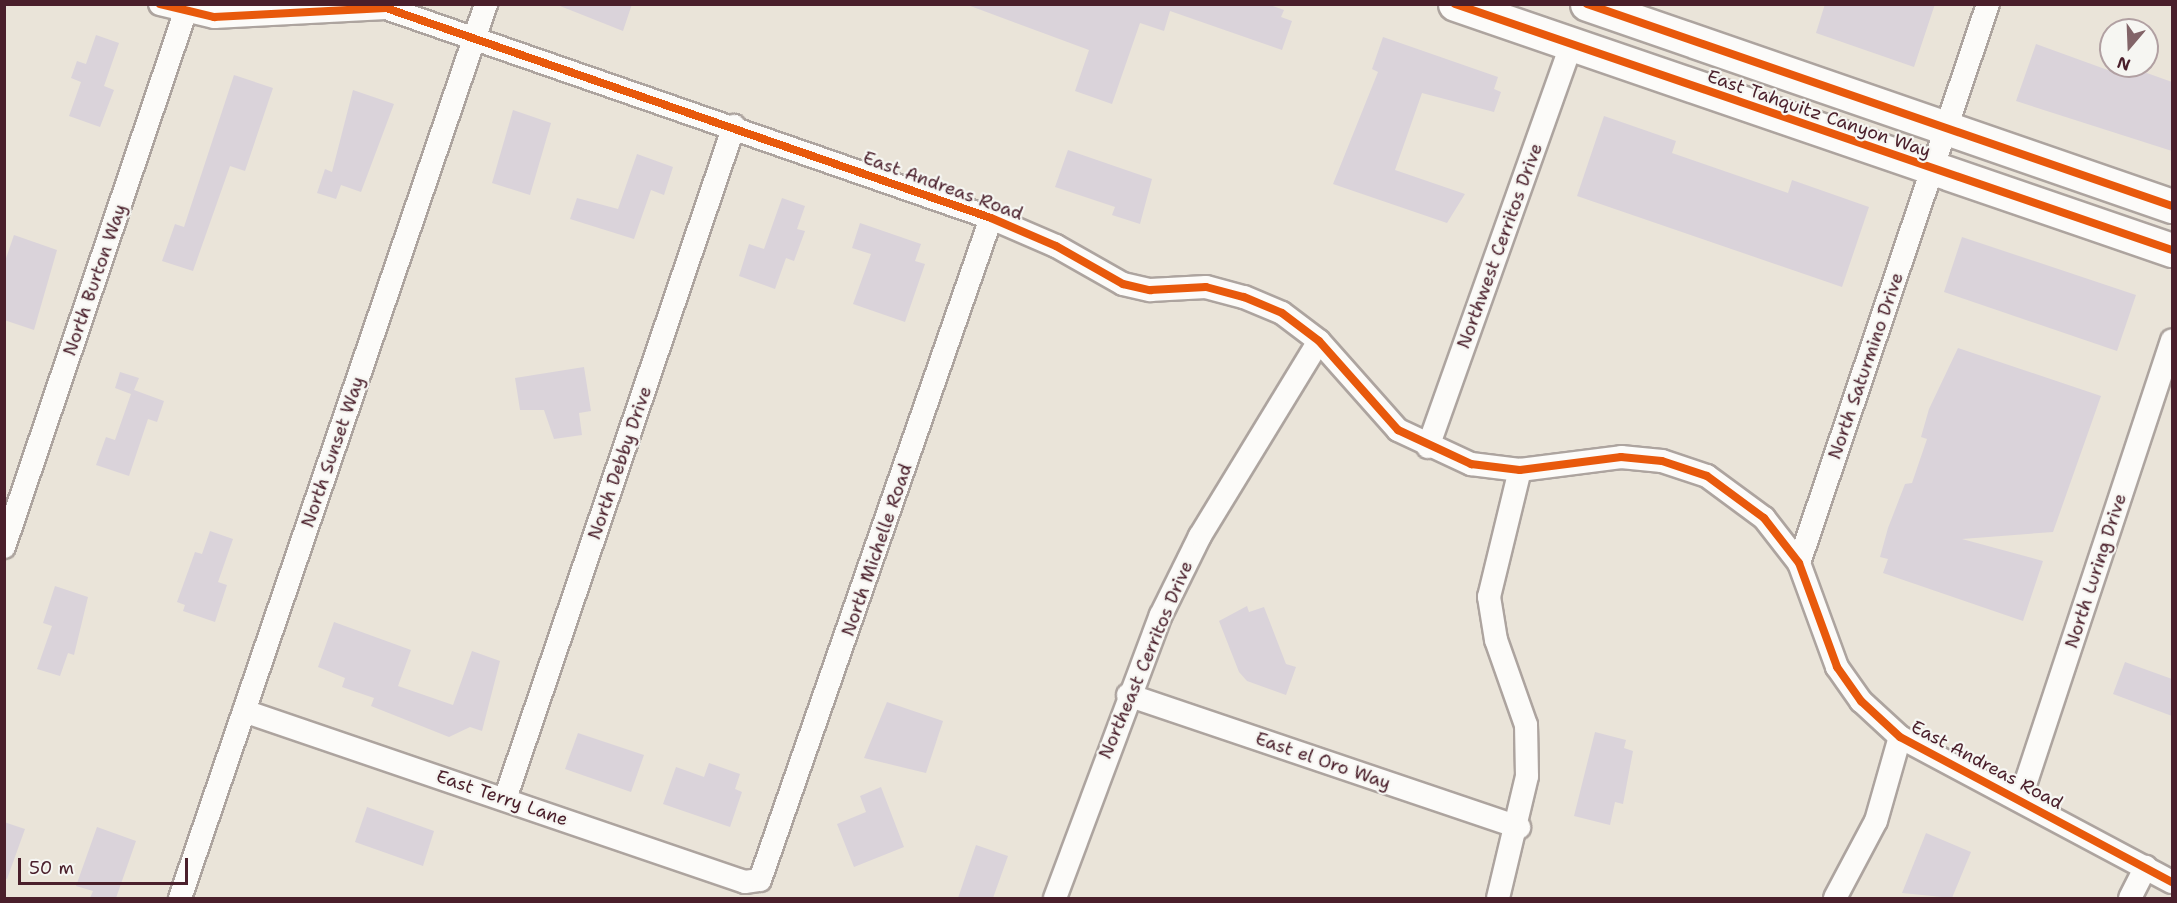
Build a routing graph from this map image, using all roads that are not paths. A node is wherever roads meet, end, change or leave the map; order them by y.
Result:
1 (160, 4) edge
2 (486, 4) edge
3 (1455, 4) edge
4 (1587, 4) edge
5 (1988, 4) edge
6 (185, 13) junction
7 (474, 38) junction
8 (1571, 45) junction
9 (734, 126) junction
10 (1947, 130) junction
11 (1934, 169) junction
12 (2172, 206) edge
13 (991, 218) junction
14 (2172, 250) edge
15 (1319, 341) junction
16 (2172, 341) edge
17 (1428, 447) junction
18 (1520, 470) junction
19 (4, 547) edge
20 (1799, 563) junction
21 (1128, 694) junction
22 (244, 711) junction
23 (1900, 737) junction
24 (505, 800) junction
25 (2020, 800) junction
26 (1519, 827) junction
27 (2146, 867) junction
28 (760, 880) joint
29 (2172, 882) edge
30 (180, 898) edge
31 (1055, 898) edge
32 (1498, 898) edge
33 (1835, 898) edge
34 (2130, 898) edge

1 - 6 street, East Andreas Road
2 - 7 street, North Sunset Way
3 - 8 main road, East Tahquitz Canyon Way
4 - 10 main road, East Tahquitz Canyon Way
5 - 10 street, North Saturmino Drive
6 - 7 street, East Andreas Road
6 - 19 street, North Burton Way
7 - 9 street, East Andreas Road
7 - 22 street, North Sunset Way
8 - 11 main road, East Tahquitz Canyon Way
8 - 17 street, Northwest Cerritos Drive
9 - 13 street, East Andreas Road
9 - 24 street, North Debby Drive
10 - 11 street, North Saturmino Drive
10 - 12 main road, East Tahquitz Canyon Way
11 - 14 main road, East Tahquitz Canyon Way
11 - 20 street, North Saturmino Drive
13 - 15 street, East Andreas Road
13 - 28 street, North Michelle Road
15 - 17 street, East Andreas Road
15 - 21 street, Northeast Cerritos Drive
16 - 25 street, North Luring Drive
17 - 18 street, East Andreas Road
18 - 20 street, East Andreas Road
18 - 26 street
20 - 23 street, East Andreas Road
21 - 26 street, East el Oro Way
21 - 31 street, Northeast Cerritos Drive
22 - 24 street, East Terry Lane
22 - 30 street, North Sunset Way
23 - 25 street, East Andreas Road
23 - 33 street
24 - 28 street, East Terry Lane
25 - 27 street, East Andreas Road
26 - 32 street
27 - 29 street, East Andreas Road
27 - 34 street

